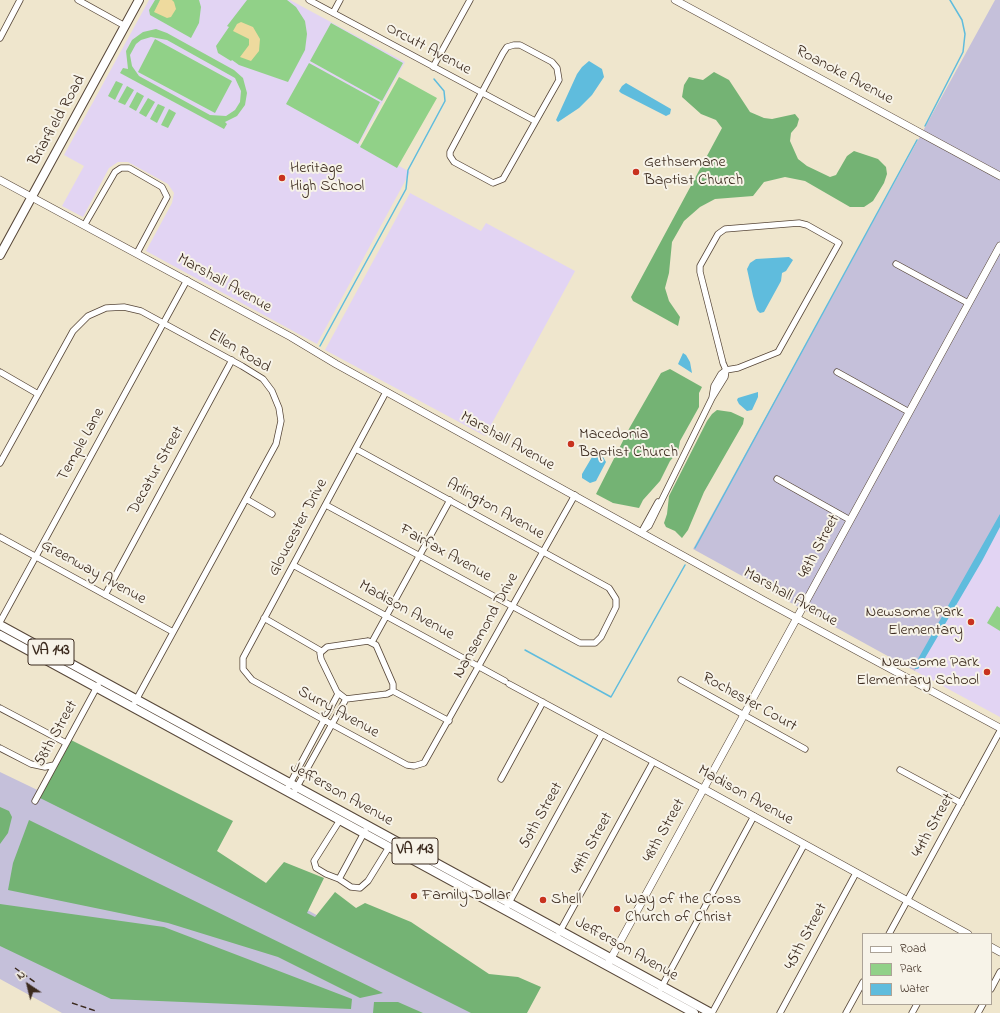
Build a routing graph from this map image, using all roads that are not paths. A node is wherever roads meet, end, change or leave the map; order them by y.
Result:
1 (20, 0) edge
2 (78, 0) edge
3 (139, 0) edge
4 (309, 0) edge
5 (340, 0) edge
6 (470, 0) edge
7 (675, 0) edge
8 (333, 13) junction
9 (125, 26) junction
10 (2, 33) edge
11 (0, 38) edge
12 (433, 67) junction
13 (481, 93) junction
14 (535, 122) junction
15 (1000, 176) edge
16 (0, 180) edge
17 (32, 196) junction
18 (85, 224) junction
19 (1000, 246) edge
20 (137, 253) junction
21 (0, 254) edge
22 (896, 264) dead end
23 (187, 280) junction
24 (968, 303) junction
25 (164, 324) junction
26 (232, 360) junction
27 (726, 370) junction
28 (0, 372) edge
29 (837, 372) dead end
30 (386, 392) junction
31 (38, 394) junction
32 (909, 412) junction
33 (356, 449) junction
34 (0, 463) edge
35 (777, 479) dead end
36 (575, 495) junction
37 (246, 499) junction
38 (450, 500) junction
39 (326, 505) junction
40 (272, 514) dead end
41 (850, 520) junction
42 (642, 532) junction
43 (0, 537) edge
44 (543, 552) junction
45 (420, 555) junction
46 (36, 557) junction
47 (293, 565) junction
48 (105, 595) junction
49 (513, 606) junction
50 (386, 616) junction
51 (264, 618) junction
52 (797, 618) junction
53 (0, 624) edge
54 (173, 632) junction
55 (0, 635) edge
56 (372, 642) junction
57 (595, 642) joint
58 (321, 651) junction
59 (479, 667) junction
60 (248, 677) joint
61 (101, 680) junction
62 (681, 680) dead end
63 (97, 688) junction
64 (394, 691) junction
65 (338, 694) junction
66 (346, 699) junction
67 (543, 702) junction
68 (135, 703) junction
69 (0, 708) edge
70 (743, 715) junction
71 (324, 720) junction
72 (449, 721) junction
73 (332, 724) junction
74 (1000, 729) edge
75 (602, 734) junction
76 (66, 743) junction
77 (0, 748) edge
78 (805, 748) dead end
79 (652, 762) junction
80 (54, 765) junction
81 (418, 766) joint
82 (900, 770) dead end
83 (501, 779) dead end
84 (292, 789) junction
85 (704, 789) junction
86 (35, 801) dead end
87 (961, 804) junction
88 (754, 816) junction
89 (340, 820) junction
90 (366, 830) junction
91 (804, 845) junction
92 (389, 847) junction
93 (856, 873) junction
94 (339, 879) junction
95 (907, 901) junction
96 (507, 906) junction
97 (956, 931) edge
98 (890, 933) edge
99 (558, 934) junction
100 (609, 962) junction
101 (1000, 972) edge
102 (862, 984) edge
103 (992, 987) edge
104 (660, 990) junction
105 (694, 1013) edge
106 (712, 1013) edge
107 (780, 1013) edge
108 (846, 1013) edge

1 - 10 street
2 - 9 street
3 - 9 main road, Briarfield Road
4 - 8 street, Orcutt Avenue
5 - 8 street
6 - 12 street
7 - 15 street, Roanoke Avenue
8 - 12 street, Orcutt Avenue
9 - 17 main road, Briarfield Road
10 - 11 street
12 - 13 street, Orcutt Avenue
13 - 14 street, Orcutt Avenue
13 - 14 street
13 - 14 street
16 - 17 street, Marshall Avenue
17 - 18 street, Marshall Avenue
17 - 21 main road, Briarfield Road
18 - 20 street, Marshall Avenue
18 - 20 street
19 - 24 street, 48th Street
20 - 23 street, Marshall Avenue
22 - 24 street
23 - 25 street, Temple Lane
23 - 30 street, Marshall Avenue
24 - 32 street, 48th Street
25 - 26 street, Ellen Road
25 - 31 street, Ellen Road
25 - 46 street, Temple Lane
26 - 37 street, Ellen Road
26 - 48 street, Decatur Street
27 - 27 street
27 - 42 street
28 - 31 street
29 - 32 street
30 - 33 street, Gloucester Drive
30 - 36 street, Marshall Avenue
31 - 34 street, Ellen Road
32 - 41 street, 48th Street
33 - 38 street, Arlington Avenue
33 - 39 street, Gloucester Drive
35 - 41 street
36 - 42 street, Marshall Avenue
36 - 44 street, Nansemond Drive
37 - 40 street
37 - 54 street, Ellen Road
38 - 44 street, Arlington Avenue
38 - 45 street
39 - 45 street, Fairfax Avenue
39 - 47 street, Gloucester Drive
41 - 52 street, 48th Street
42 - 52 street, Marshall Avenue
43 - 46 street, Greenway Avenue
44 - 49 street, Nansemond Drive
44 - 57 street, Arlington Avenue
45 - 49 street, Fairfax Avenue
45 - 50 street
46 - 48 street, Greenway Avenue
46 - 53 street, Temple Lane
47 - 50 street, Madison Avenue
47 - 51 street, Gloucester Drive
48 - 54 street, Greenway Avenue
49 - 57 street, Fairfax Avenue
49 - 59 street, Nansemond Drive
50 - 56 street
50 - 59 street, Madison Avenue
51 - 58 street
51 - 60 street, Gloucester Drive
52 - 70 street, 48th Street
52 - 74 street, Marshall Avenue
53 - 61 main road, Jefferson Avenue / VA 143
54 - 68 street, Ellen Road
55 - 63 main road, Jefferson Avenue / VA 143
56 - 58 street
56 - 64 street
58 - 65 street
59 - 67 street, Madison Avenue
59 - 72 street, Nansemond Drive
60 - 71 street, Surry Avenue
61 - 63 street, 58th Street
61 - 68 main road, Jefferson Avenue / VA 143
62 - 70 street, Rochester Court
63 - 68 main road, Jefferson Avenue / VA 143
63 - 76 street, 58th Street
64 - 66 street
64 - 72 street
65 - 66 street
65 - 71 street
66 - 73 street
67 - 75 street, Madison Avenue
67 - 83 street
68 - 84 main road, Jefferson Avenue / VA 143
69 - 76 street
70 - 78 street, Rochester Court
70 - 85 street, 48th Street
71 - 73 street, Surry Avenue
71 - 84 street
72 - 81 street, Nansemond Drive
73 - 81 street, Surry Avenue
73 - 84 street
74 - 87 street, 44th Street
75 - 79 street, Madison Avenue
75 - 96 street, 50th Street
76 - 80 street, 58th Street
77 - 80 street
79 - 85 street, Madison Avenue
79 - 99 street, 49th Street
80 - 86 street, 58th Street
82 - 87 street
84 - 89 main road, Jefferson Avenue / VA 143
84 - 90 main road, Jefferson Avenue / VA 143
85 - 88 street, Madison Avenue
85 - 100 street, 48th Street
87 - 95 street, 44th Street
88 - 91 street, Madison Avenue
88 - 104 street
89 - 90 main road, Jefferson Avenue / VA 143
89 - 94 street
90 - 92 main road, Jefferson Avenue / VA 143
90 - 94 street
90 - 96 main road, Jefferson Avenue / VA 143
91 - 93 street, Madison Avenue
91 - 106 street
92 - 94 street
92 - 96 main road, Jefferson Avenue / VA 143
93 - 95 street, Madison Avenue
93 - 107 street, 45th Street
95 - 97 street, Madison Avenue
95 - 98 street, 44th Street
96 - 99 main road, Jefferson Avenue / VA 143
99 - 100 main road, Jefferson Avenue / VA 143
100 - 104 main road, Jefferson Avenue / VA 143
101 - 103 street
102 - 108 street
104 - 105 main road, Jefferson Avenue / VA 143
104 - 106 main road, Jefferson Avenue / VA 143

